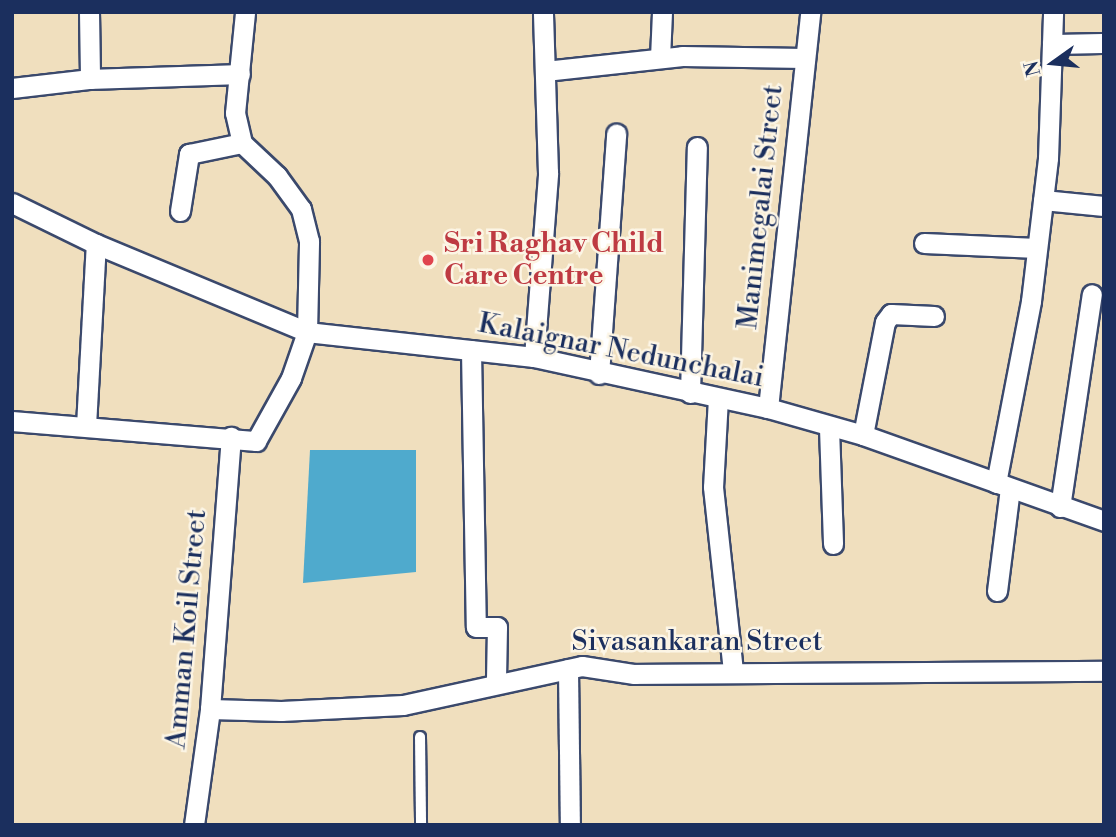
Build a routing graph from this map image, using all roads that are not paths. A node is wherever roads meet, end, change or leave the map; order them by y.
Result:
1 (89, 12) edge
2 (245, 12) edge
3 (543, 12) edge
4 (662, 12) edge
5 (810, 12) edge
6 (1053, 12) edge
7 (1104, 43) edge
8 (1052, 44) junction
9 (660, 58) junction
10 (804, 58) junction
11 (544, 71) junction
12 (240, 74) junction
13 (90, 79) junction
14 (12, 88) edge
15 (616, 134) dead end
16 (242, 143) junction
17 (697, 147) dead end
18 (1043, 200) junction
19 (12, 204) edge
20 (1104, 206) edge
21 (180, 211) dead end
22 (924, 243) dead end
23 (96, 244) junction
24 (1037, 248) junction
25 (1091, 294) dead end
26 (934, 316) dead end
27 (307, 332) junction
28 (471, 350) junction
29 (534, 357) junction
30 (599, 374) junction
31 (690, 393) junction
32 (718, 398) junction
33 (768, 408) junction
34 (12, 421) edge
35 (86, 426) junction
36 (829, 428) junction
37 (863, 435) junction
38 (231, 437) junction
39 (1003, 485) junction
40 (1060, 507) junction
41 (1104, 521) edge
42 (833, 544) dead end
43 (998, 591) dead end
44 (569, 669) junction
45 (733, 671) junction
46 (1104, 671) edge
47 (496, 681) junction
48 (210, 709) junction
49 (420, 737) dead end
50 (194, 825) edge
51 (421, 825) edge
52 (570, 825) edge

1 - 13 street
2 - 12 street
3 - 11 street
4 - 9 street
5 - 10 street, Manimegalai Street
6 - 8 street
7 - 8 street
8 - 18 street
9 - 10 street
9 - 11 street
10 - 33 street, Manimegalai Street
11 - 29 street
12 - 13 street
12 - 16 street
13 - 14 street
15 - 30 street
16 - 21 street
16 - 27 street
17 - 31 street
18 - 20 street
18 - 24 street
19 - 23 street, Kalaignar Nedunchalai
22 - 24 street
23 - 27 street, Kalaignar Nedunchalai
23 - 35 street
24 - 39 street
25 - 40 street
26 - 37 street
27 - 28 street, Kalaignar Nedunchalai
27 - 38 street
28 - 29 street, Kalaignar Nedunchalai
28 - 47 street
29 - 30 street, Kalaignar Nedunchalai
30 - 31 street, Kalaignar Nedunchalai
31 - 32 street, Kalaignar Nedunchalai
32 - 33 street, Kalaignar Nedunchalai
32 - 45 street
33 - 36 street, Kalaignar Nedunchalai
34 - 35 street
35 - 38 street
36 - 37 street, Kalaignar Nedunchalai
36 - 42 street
37 - 39 street, Kalaignar Nedunchalai
38 - 48 street, Amman Koil Street
39 - 40 street, Kalaignar Nedunchalai
39 - 43 street
40 - 41 street, Kalaignar Nedunchalai
44 - 45 street, Sivasankaran Street
44 - 47 street, Sivasankaran Street
44 - 52 street
45 - 46 street, Sivasankaran Street
47 - 48 street, Sivasankaran Street
48 - 50 street, Amman Koil Street
49 - 51 lane

